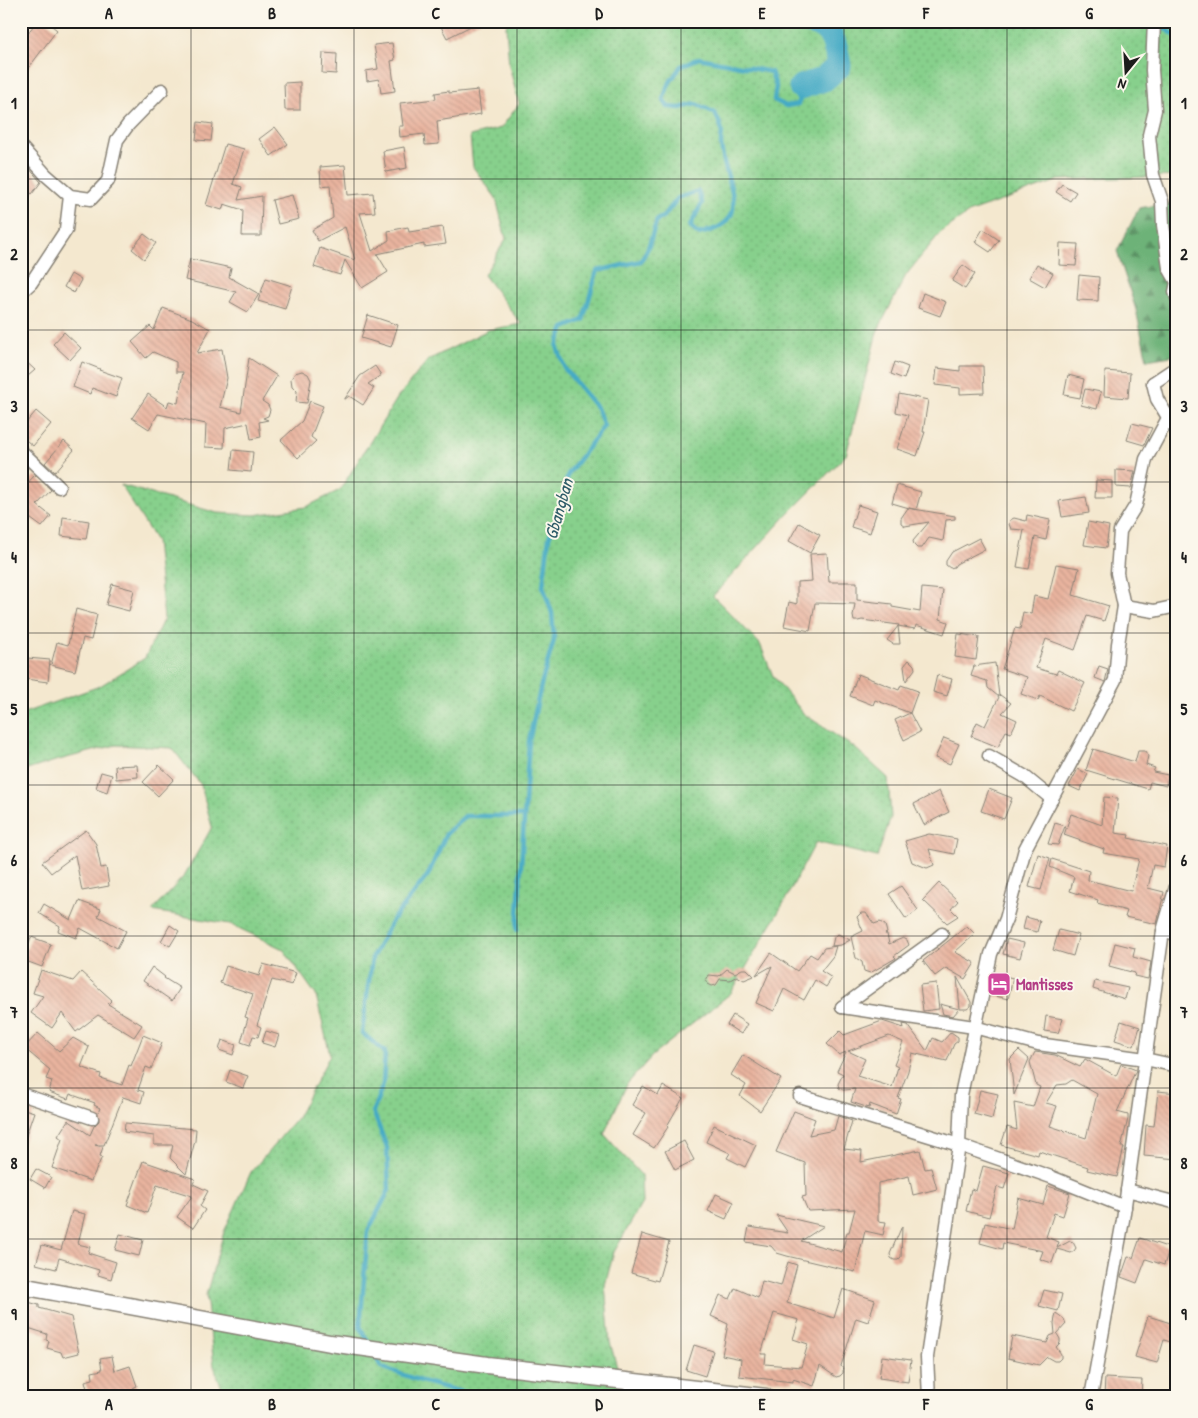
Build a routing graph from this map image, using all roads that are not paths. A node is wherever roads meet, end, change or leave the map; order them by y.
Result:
1 (1154, 21) edge
2 (162, 90) dead end
3 (21, 147) edge
4 (70, 196) junction
5 (21, 292) edge
6 (1177, 298) edge
7 (1177, 367) edge
8 (1177, 377) edge
9 (1153, 383) junction
10 (1168, 418) junction
11 (1177, 432) edge
12 (21, 451) edge
13 (59, 487) dead end
14 (1124, 606) junction
15 (1177, 606) edge
16 (989, 756) dead end
17 (1052, 799) junction
18 (1177, 883) edge
19 (1163, 931) junction
20 (942, 934) dead end
21 (1177, 934) edge
22 (974, 1028) junction
23 (1145, 1059) junction
24 (1177, 1066) edge
25 (21, 1094) edge
26 (800, 1096) dead end
27 (92, 1118) dead end
28 (959, 1145) junction
29 (1128, 1190) junction
30 (1177, 1203) edge
31 (1125, 1208) junction
32 (21, 1286) edge
33 (766, 1397) edge
34 (929, 1397) edge
35 (1090, 1397) edge

1 - 6 street
2 - 4 street
3 - 4 street
4 - 5 street
7 - 9 street
8 - 9 street
9 - 10 street
10 - 11 street
10 - 14 street
12 - 13 street
14 - 15 street
14 - 17 street
16 - 17 street
17 - 22 street
18 - 19 street
19 - 21 street
19 - 23 street
20 - 22 street
22 - 23 street
22 - 28 street
23 - 24 street
23 - 29 street
25 - 27 street
26 - 28 street
28 - 31 street
28 - 34 street
29 - 30 street
29 - 31 street
31 - 35 street
32 - 33 street

